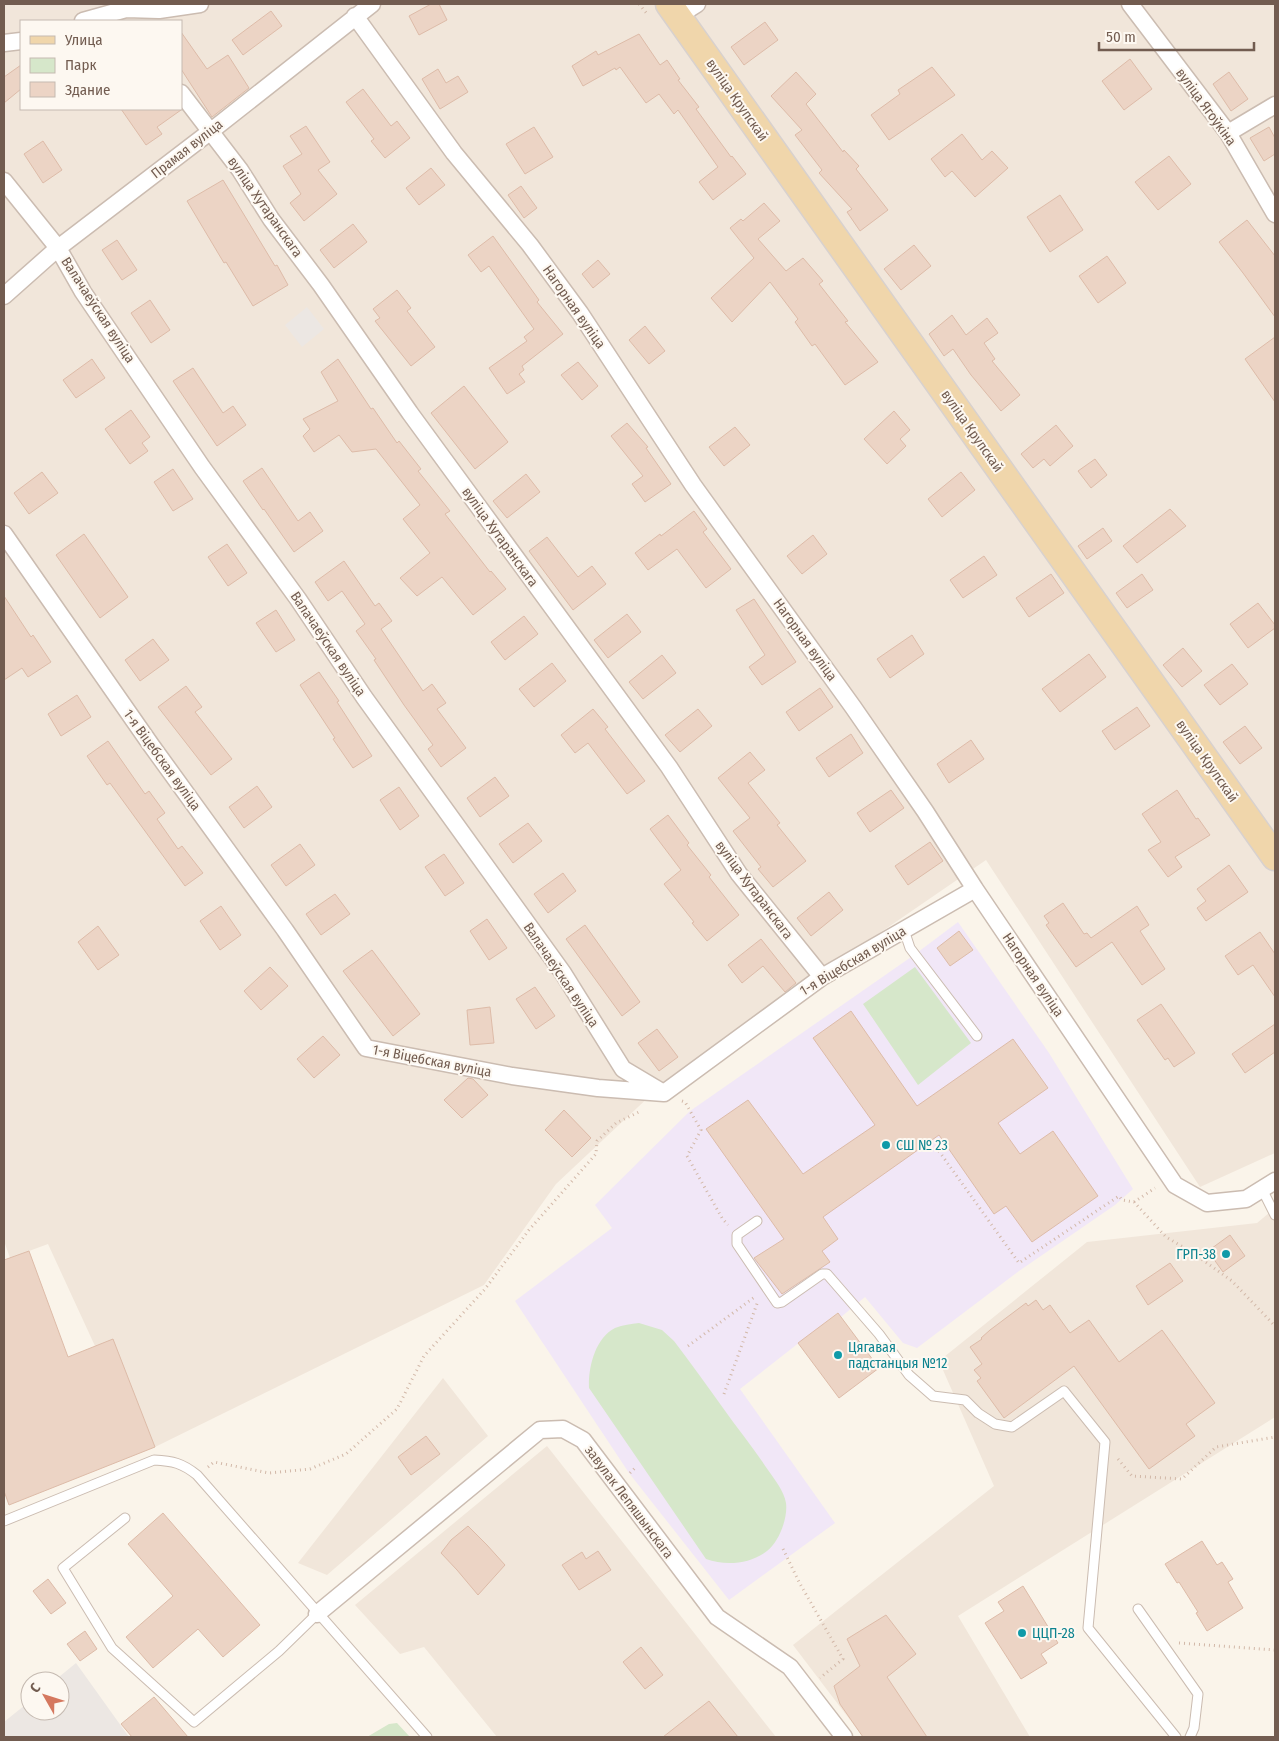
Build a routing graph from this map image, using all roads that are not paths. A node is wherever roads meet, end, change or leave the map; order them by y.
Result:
1 (200, 4) edge
2 (372, 4) edge
3 (1130, 4) edge
4 (681, 8) edge
5 (126, 9) edge
6 (355, 16) junction
7 (87, 20) edge
8 (20, 41) edge
9 (4, 43) edge
10 (182, 94) edge
11 (1275, 104) edge
12 (212, 131) junction
13 (1228, 133) junction
14 (4, 181) edge
15 (1275, 214) edge
16 (58, 248) junction
17 (4, 296) edge
18 (4, 534) edge
19 (1275, 857) edge
20 (975, 890) junction
21 (904, 930) junction
22 (822, 977) junction
23 (977, 1036) dead end
24 (664, 1093) junction
25 (1269, 1185) edge
26 (1275, 1215) edge
27 (757, 1221) dead end
28 (125, 1518) dead end
29 (4, 1521) edge
30 (1138, 1609) dead end
31 (317, 1614) junction
32 (427, 1737) edge
33 (844, 1737) edge
34 (1176, 1737) edge
35 (1190, 1737) edge

1 - 5 street
2 - 6 street, Прамая вуліца
3 - 13 street, вуліца Ягоўкіна
4 - 19 main road, вуліца Крупскай
5 - 7 street
6 - 12 street, Прамая вуліца
6 - 20 street, Нагорная вуліца
8 - 9 street
10 - 12 street, вуліца Хутаранскага
11 - 13 street
12 - 16 street, Прамая вуліца
12 - 22 street, вуліца Хутаранскага
13 - 15 street, вуліца Ягоўкіна
14 - 16 street, Валачаеўская вуліца
16 - 17 street, Прамая вуліца
16 - 24 street, Валачаеўская вуліца
18 - 24 street, 1-я Віцебская вуліца
20 - 21 street, 1-я Віцебская вуліца
20 - 25 street, Нагорная вуліца
21 - 22 street, 1-я Віцебская вуліца
21 - 23 lane
22 - 24 street, 1-я Віцебская вуліца
25 - 26 lane
27 - 34 lane
28 - 31 lane
29 - 31 lane
30 - 35 lane
31 - 32 lane
31 - 33 street, завулак Лепяшынскага

